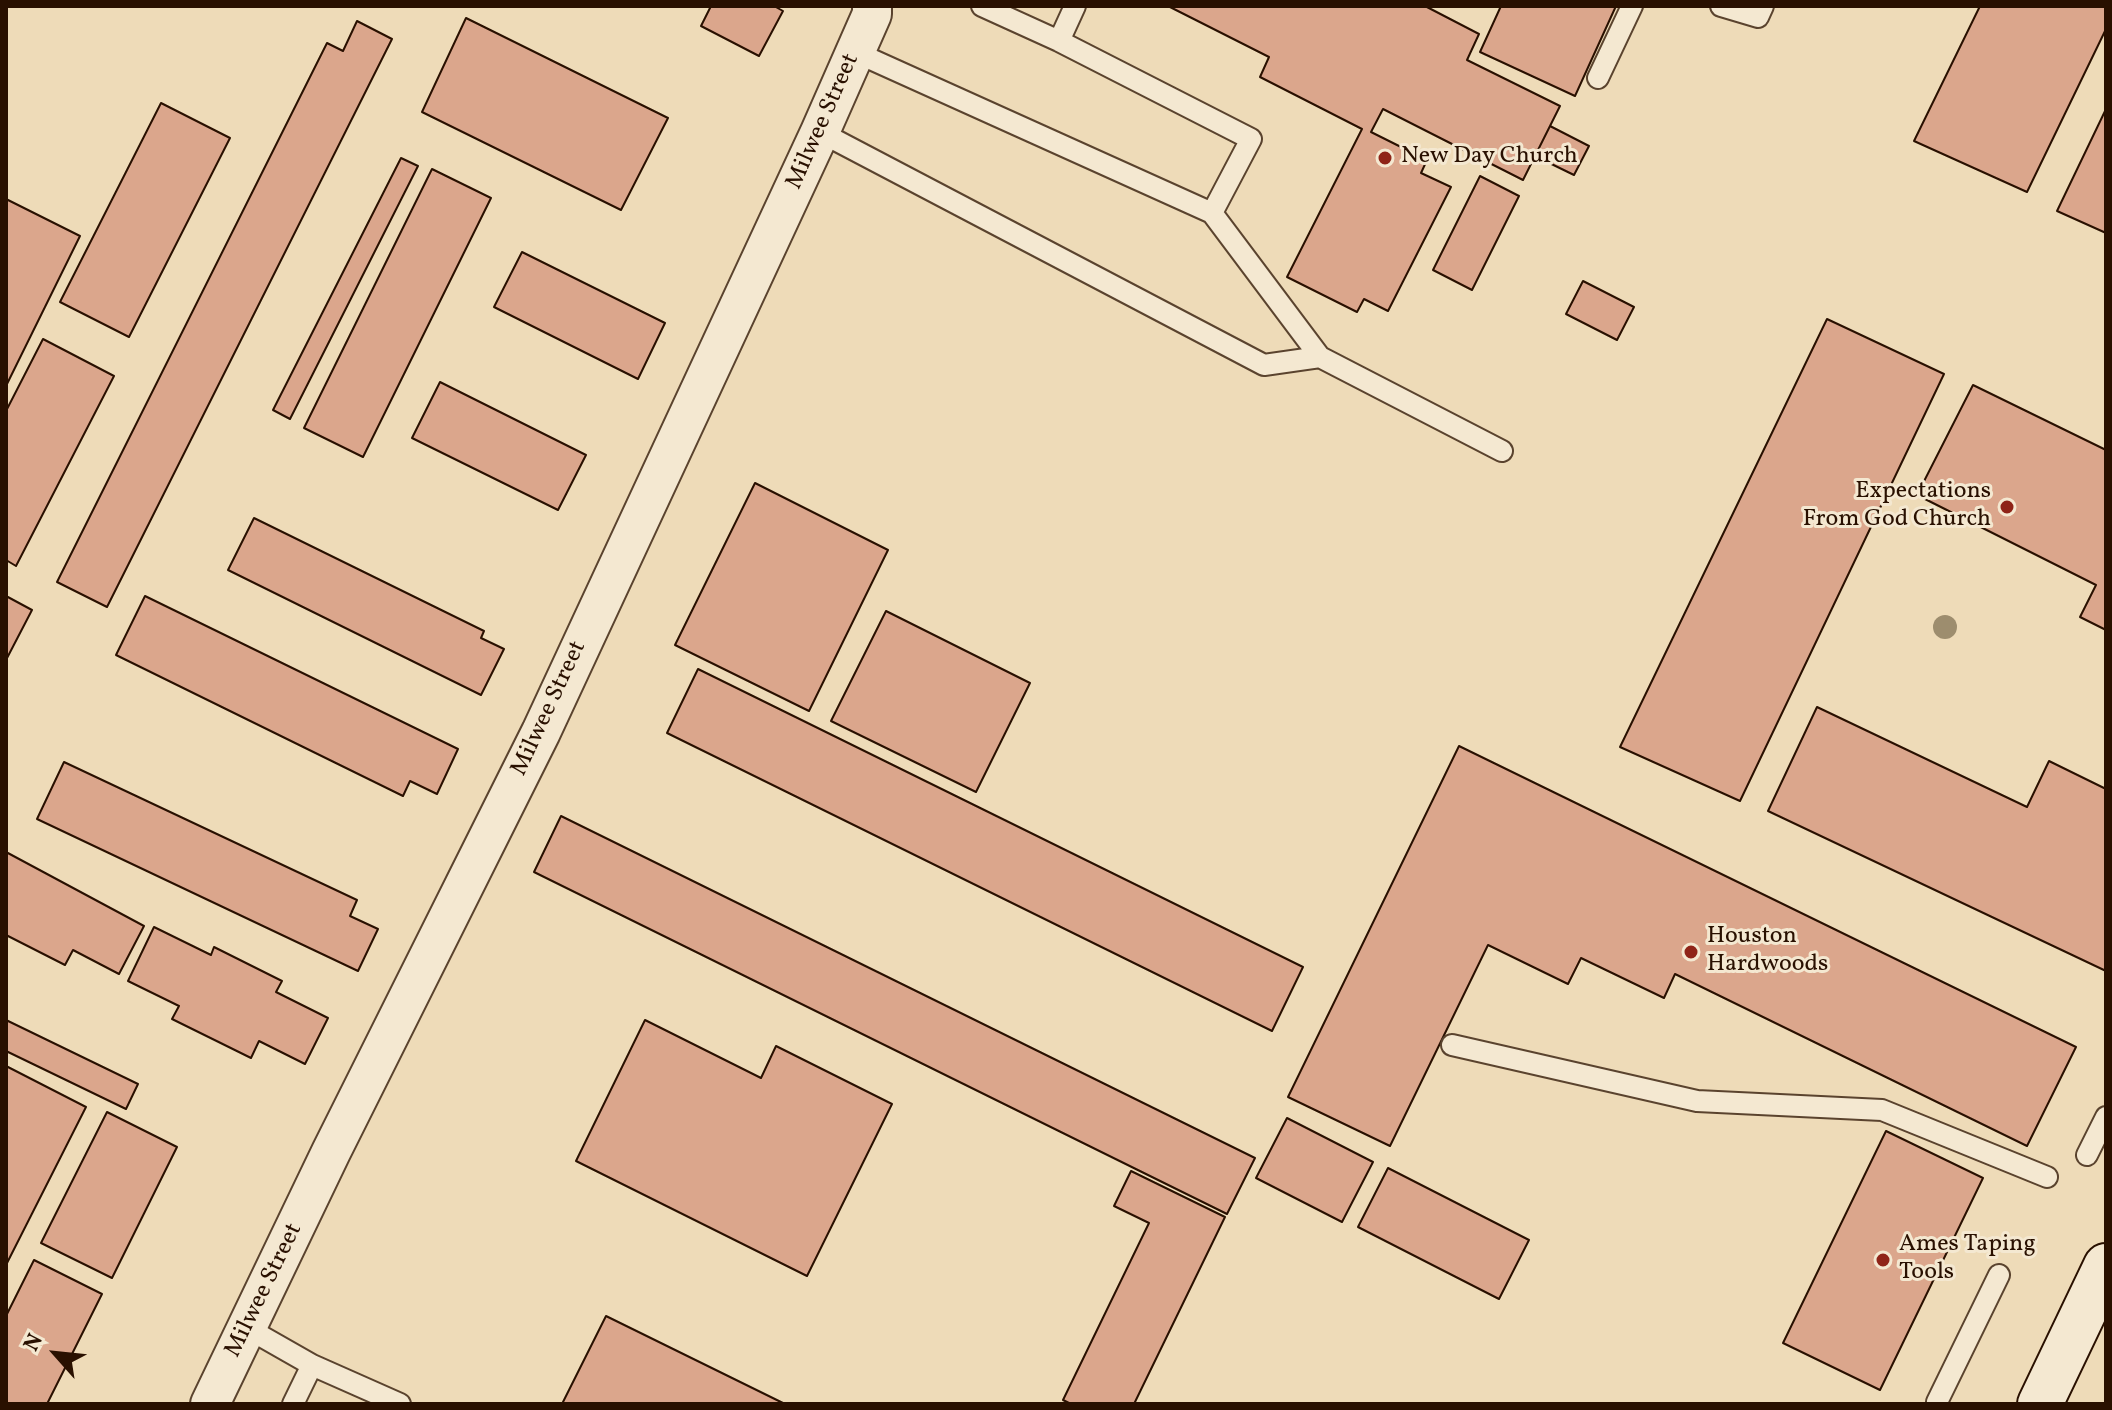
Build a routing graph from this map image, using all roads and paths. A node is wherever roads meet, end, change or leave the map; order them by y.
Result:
1 (872, 6) edge
2 (982, 6) edge
3 (1075, 6) edge
4 (1632, 6) edge
5 (1721, 6) edge
6 (1763, 6) edge
7 (1059, 41) junction
8 (855, 52) junction
9 (1598, 78) dead end
10 (820, 132) junction
11 (1212, 213) junction
12 (1320, 357) junction
13 (1502, 451) dead end
14 (1452, 1045) dead end
15 (2106, 1117) edge
16 (2087, 1155) dead end
17 (2047, 1177) dead end
18 (2106, 1266) edge
19 (1999, 1275) dead end
20 (247, 1328) junction
21 (312, 1365) junction
22 (1937, 1402) edge
23 (210, 1404) edge
24 (293, 1404) edge
25 (400, 1404) edge
26 (2040, 1404) edge

1 - 8 street, Milwee Street
2 - 7 lane
3 - 7 lane
4 - 9 lane
5 - 6 lane
7 - 11 lane
8 - 10 street, Milwee Street
8 - 11 lane
10 - 12 lane
10 - 20 street, Milwee Street
11 - 12 lane
12 - 13 lane
14 - 17 lane
15 - 16 lane
18 - 26 main road
19 - 22 lane
20 - 21 lane
20 - 23 street, Milwee Street
21 - 24 lane
21 - 25 lane

